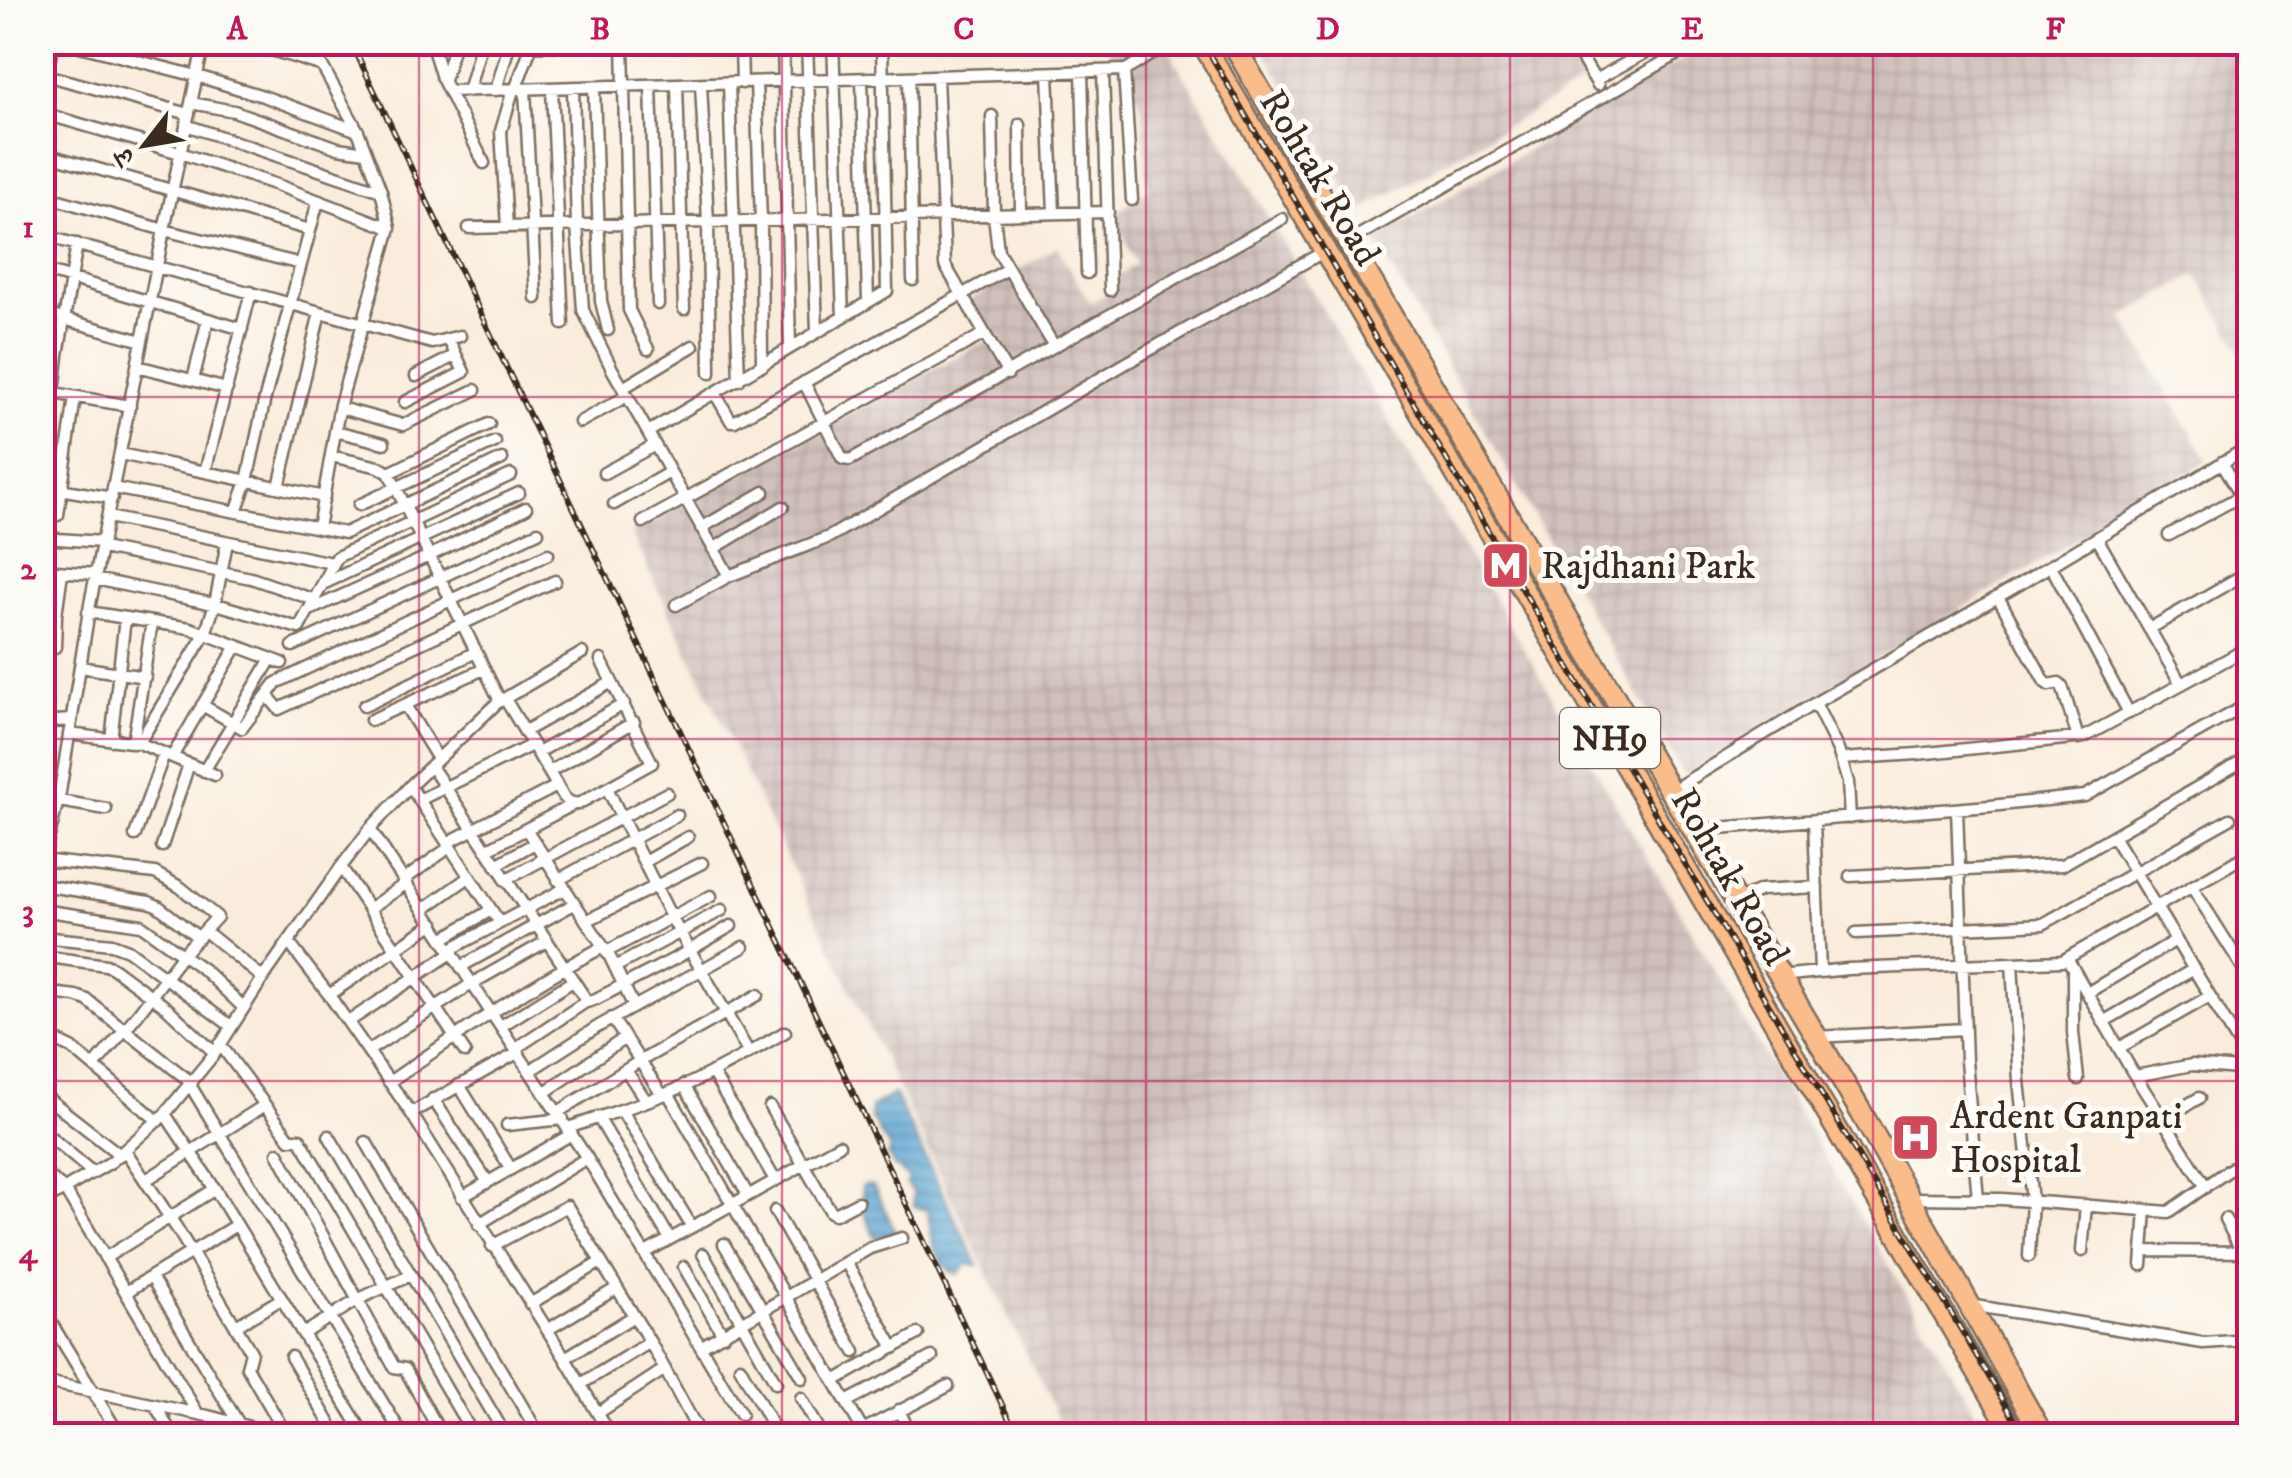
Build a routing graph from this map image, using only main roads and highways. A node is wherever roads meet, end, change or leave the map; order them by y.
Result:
1 (1202, 42) edge
2 (1232, 42) edge
3 (1632, 727) junction
4 (1611, 740) junction
5 (2015, 1436) edge
6 (2044, 1436) edge

1 - 4 highway, Rohtak Road / NH9
2 - 3 highway, Rohtak Road / NH9
3 - 4 highway
3 - 6 highway, Rohtak Road / NH9
4 - 5 highway, Rohtak Road / NH9

